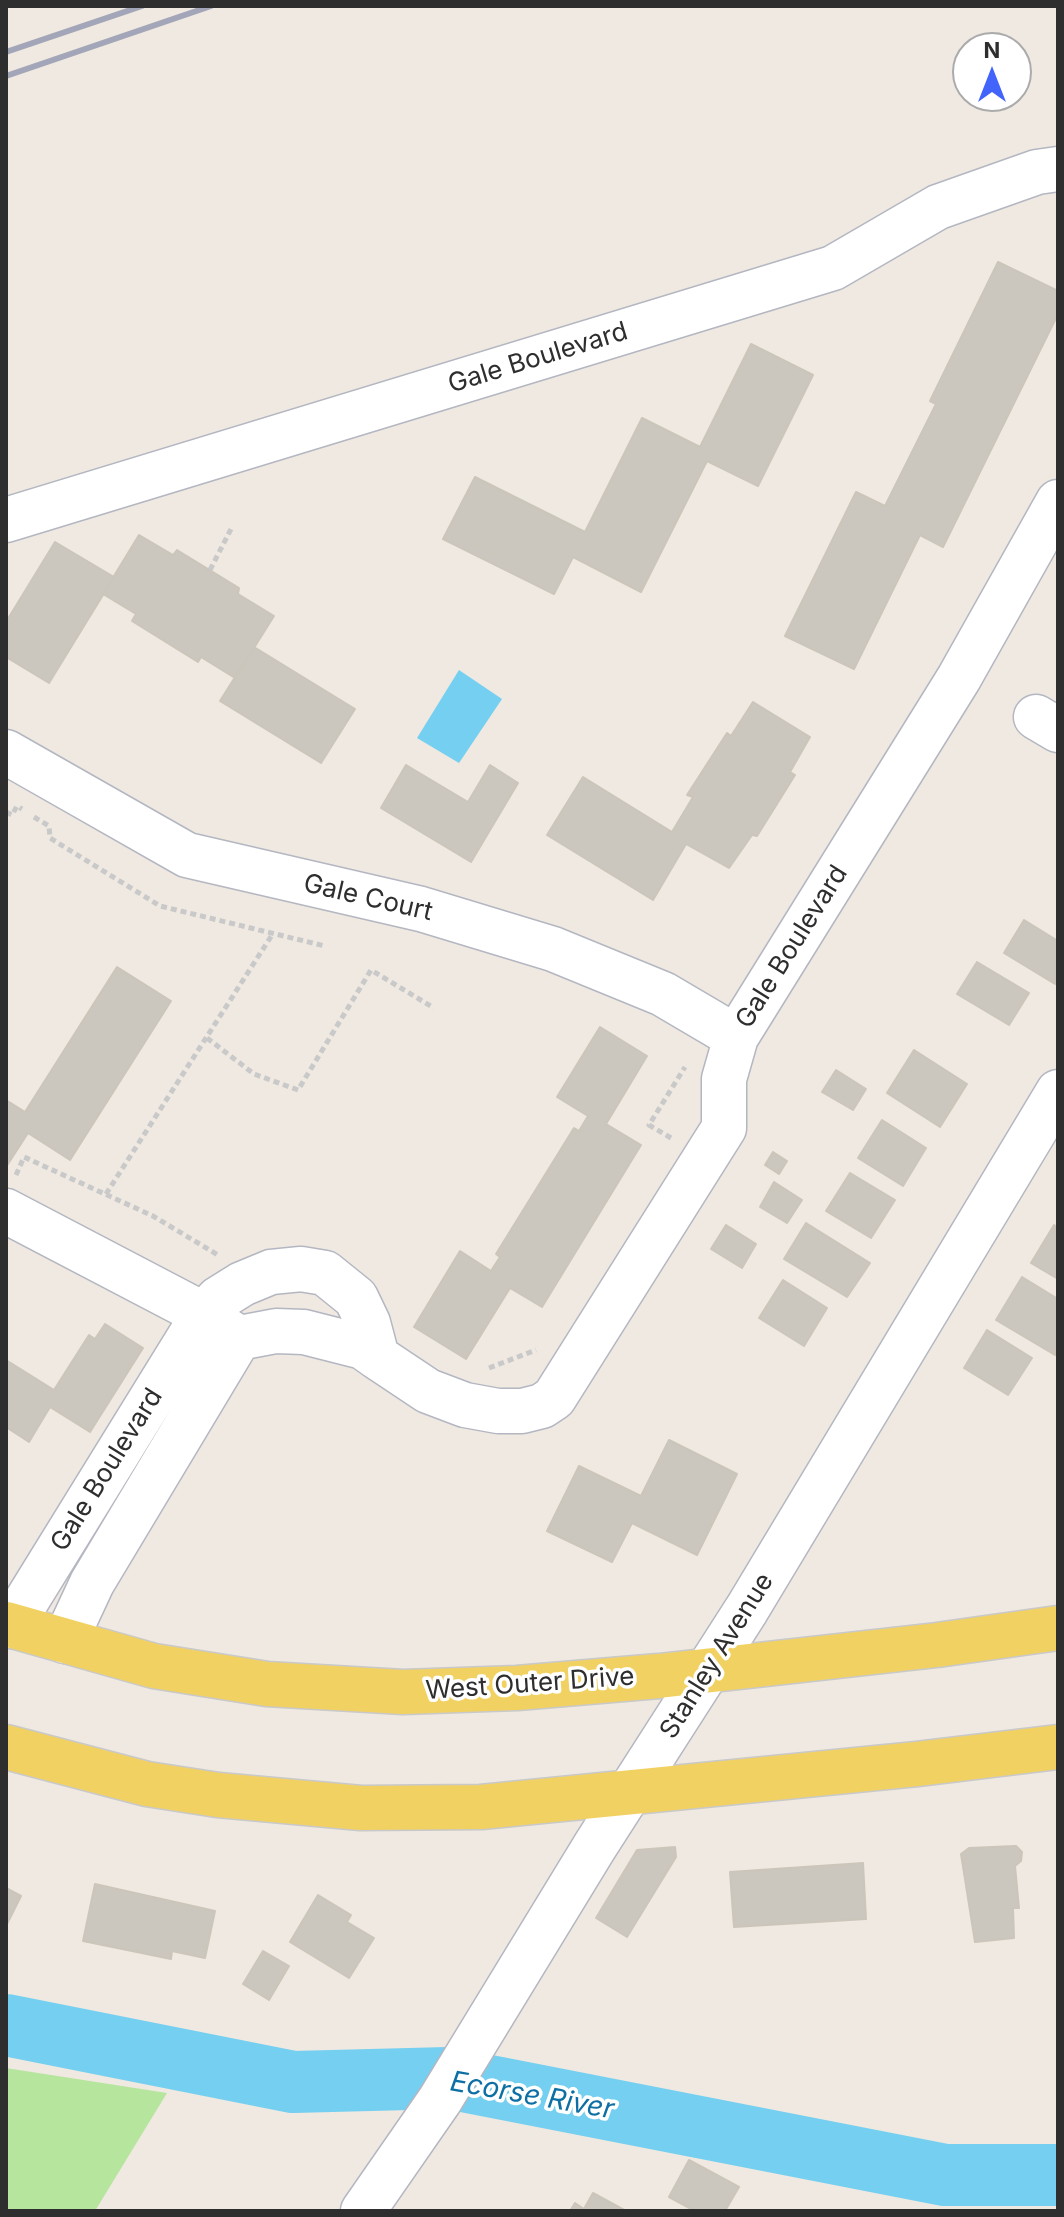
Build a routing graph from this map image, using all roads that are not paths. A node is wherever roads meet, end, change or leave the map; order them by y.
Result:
1 (1058, 169) edge
2 (1058, 502) edge
3 (6, 520) edge
4 (6, 752) edge
5 (736, 1037) junction
6 (1058, 1092) edge
7 (8, 1199) edge
8 (221, 1326) junction
9 (377, 1357) junction
10 (8, 1625) edge
11 (1058, 1628) edge
12 (65, 1641) junction
13 (708, 1669) junction
14 (6, 1747) edge
15 (1058, 1747) edge
16 (630, 1793) junction
17 (363, 2211) edge

1 - 3 street, Gale Boulevard
2 - 5 street, Gale Boulevard
4 - 5 street, Gale Court
5 - 9 street, Gale Boulevard
6 - 13 street, Stanley Avenue
7 - 8 street
8 - 9 street, Gale Boulevard
8 - 9 street, Gale Boulevard
8 - 10 street, Gale Boulevard
8 - 12 street, Gale Boulevard
10 - 12 main road, West Outer Drive
11 - 13 main road, West Outer Drive
12 - 13 main road, West Outer Drive
13 - 16 street, Stanley Avenue
14 - 16 main road
15 - 16 main road
16 - 17 street, Stanley Avenue

